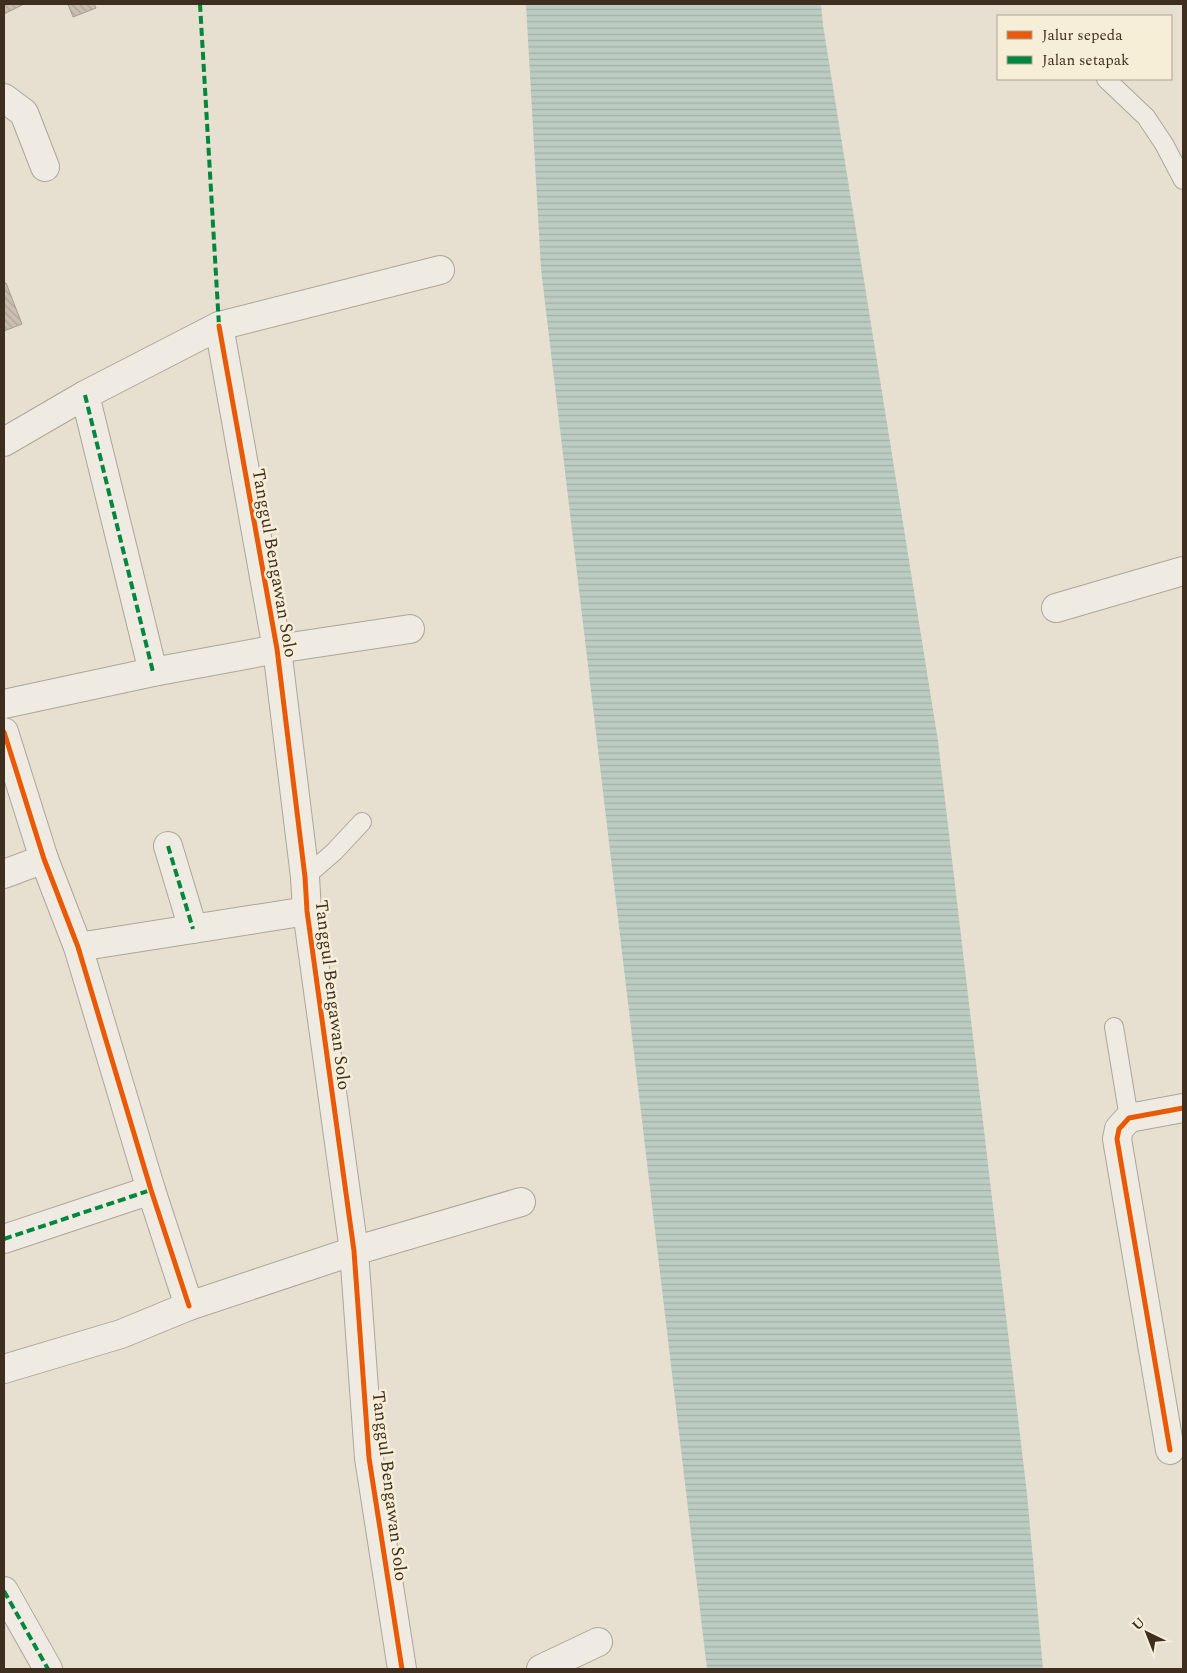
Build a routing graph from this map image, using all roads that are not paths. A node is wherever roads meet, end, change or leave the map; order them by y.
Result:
1 (1107, 80) edge
2 (4, 98) edge
3 (44, 167) dead end
4 (1183, 180) edge
5 (440, 270) dead end
6 (220, 326) junction
7 (85, 395) junction
8 (4, 442) edge
9 (1183, 570) edge
10 (1056, 608) dead end
11 (410, 629) dead end
12 (277, 649) junction
13 (153, 672) junction
14 (4, 704) edge
15 (4, 732) edge
16 (362, 822) dead end
17 (168, 846) dead end
18 (44, 859) junction
19 (4, 874) edge
20 (305, 877) junction
21 (307, 911) junction
22 (193, 929) junction
23 (78, 947) junction
24 (1114, 1027) dead end
25 (1183, 1108) edge
26 (1129, 1118) junction
27 (151, 1190) junction
28 (521, 1202) dead end
29 (4, 1238) edge
30 (354, 1251) junction
31 (189, 1306) junction
32 (4, 1370) edge
33 (1170, 1450) dead end
34 (4, 1591) edge
35 (598, 1642) dead end
36 (48, 1669) edge
37 (402, 1669) edge
38 (541, 1669) edge

1 - 4 lane
2 - 3 street
5 - 6 street
6 - 7 street
6 - 12 street, Tanggul Bengawan Solo
7 - 8 street
7 - 13 street
9 - 10 street
11 - 12 street
12 - 13 street
12 - 20 street, Tanggul Bengawan Solo
13 - 14 street
15 - 18 street
16 - 20 lane
17 - 22 street
18 - 19 street
18 - 23 street
20 - 21 street, Tanggul Bengawan Solo
21 - 22 street
21 - 30 street, Tanggul Bengawan Solo
22 - 23 street
23 - 27 street
24 - 26 lane
25 - 26 street
26 - 33 street
27 - 29 street
27 - 31 street
28 - 30 street
30 - 31 street
30 - 37 street, Tanggul Bengawan Solo
31 - 32 street
34 - 36 street
35 - 38 street

